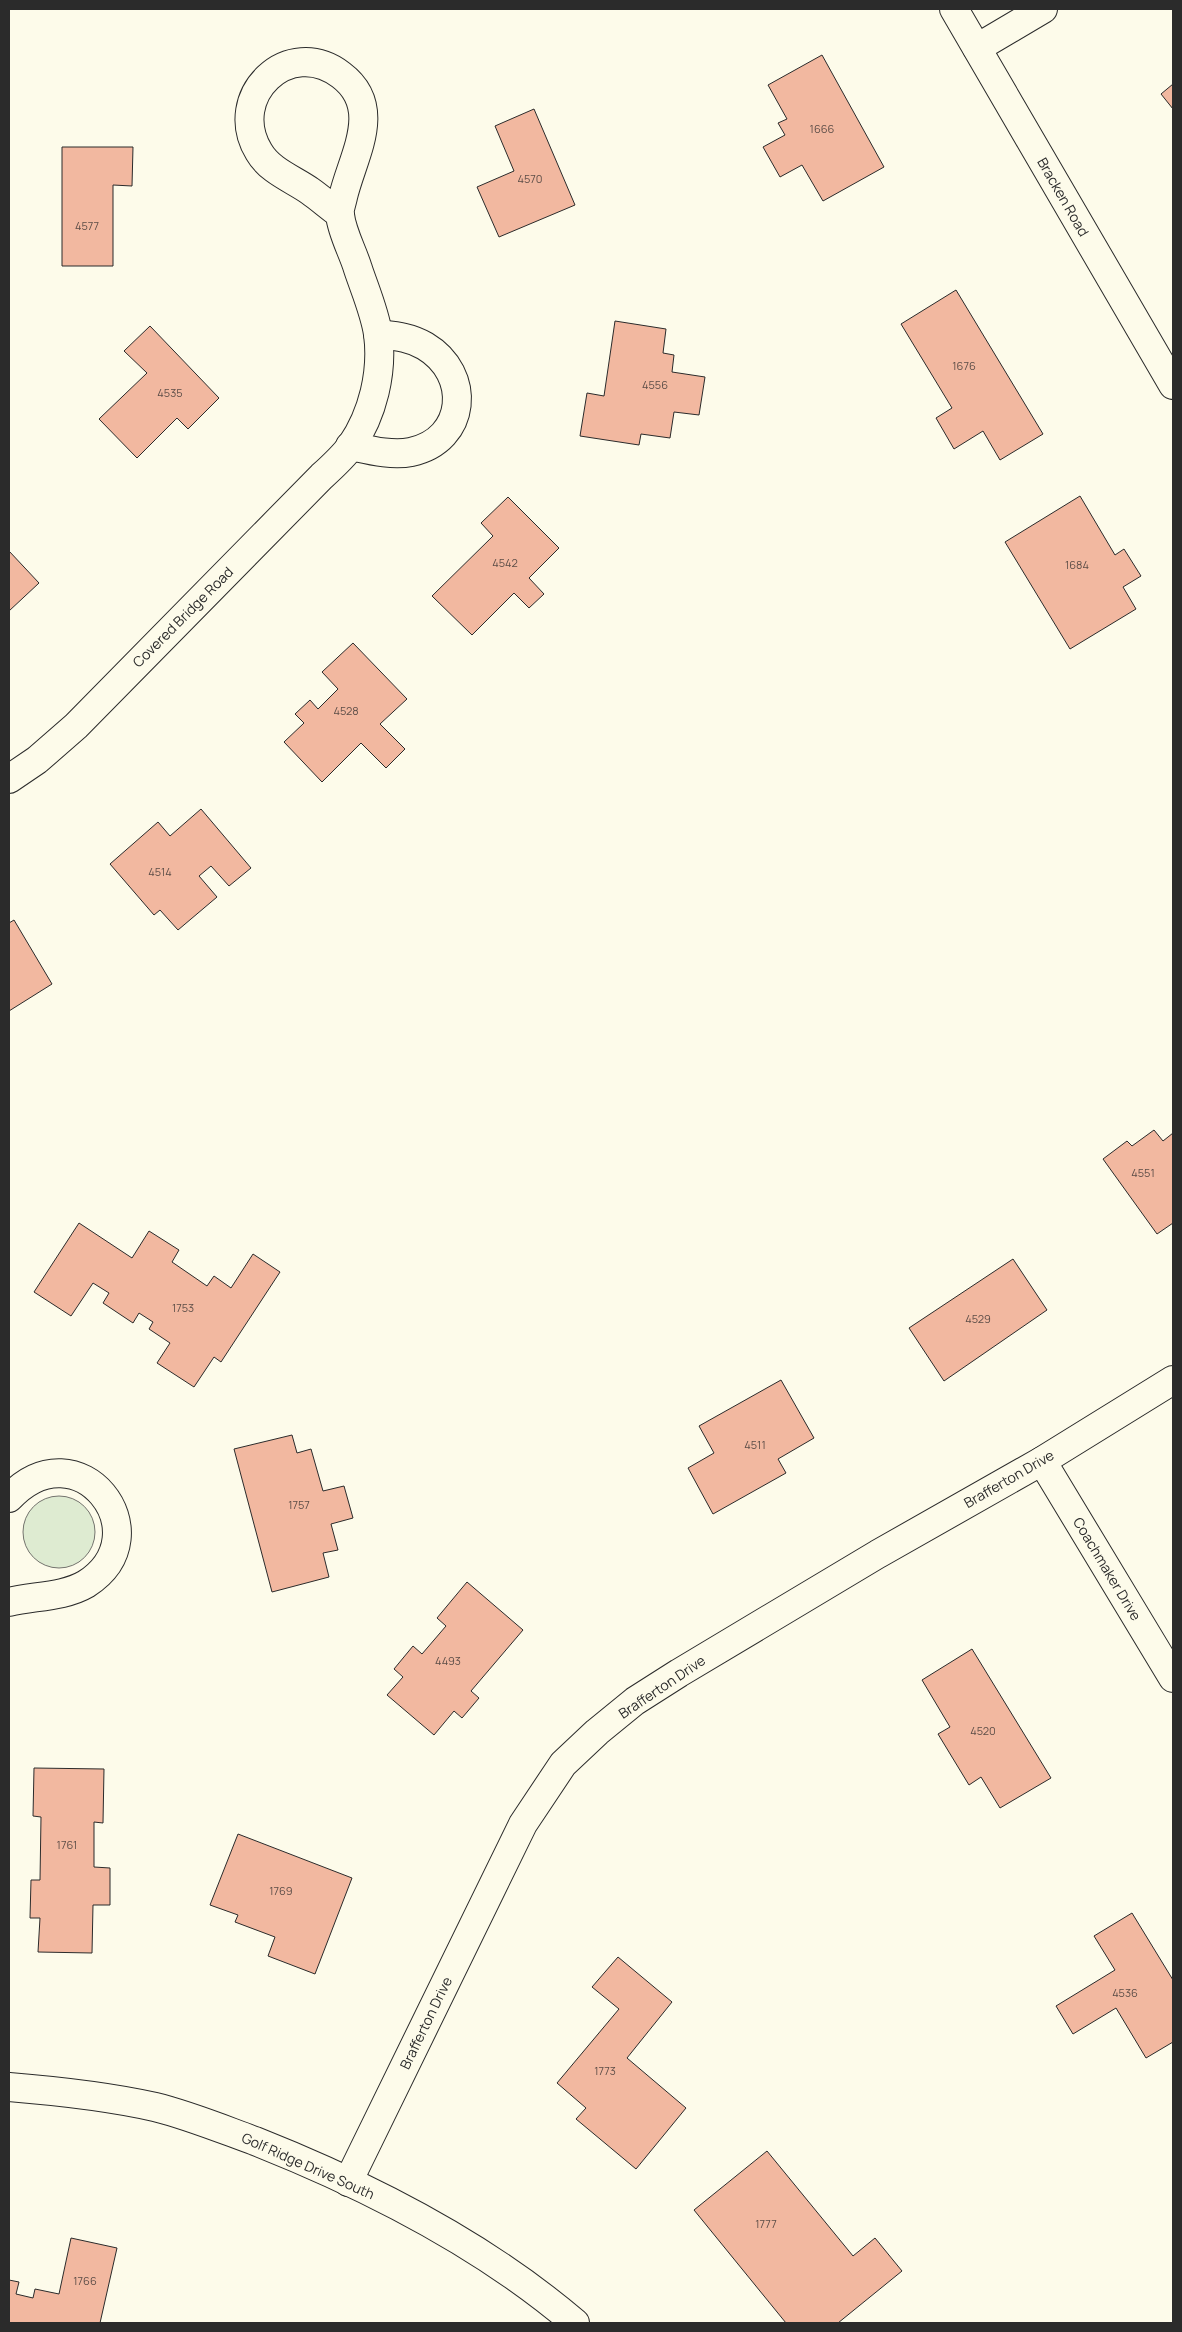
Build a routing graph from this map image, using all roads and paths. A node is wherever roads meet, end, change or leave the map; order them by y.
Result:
1 (954, 9) edge
2 (1043, 9) edge
3 (977, 48) junction
4 (340, 214) junction
5 (378, 334) junction
6 (1173, 385) edge
7 (350, 446) junction
8 (9, 779) edge
9 (1173, 1380) edge
10 (1042, 1461) junction
11 (9, 1498) edge
12 (9, 1602) edge
13 (1173, 1678) edge
14 (9, 2087) edge
15 (348, 2182) junction
16 (575, 2323) edge

1 - 3 street, Bracken Road
2 - 3 street
3 - 6 street, Bracken Road
4 - 4 street, Covered Bridge Road
4 - 5 street, Covered Bridge Road
5 - 7 street, Covered Bridge Road
5 - 7 street
7 - 8 street, Covered Bridge Road
9 - 10 street, Brafferton Drive
10 - 13 street, Coachmaker Drive
10 - 15 street, Brafferton Drive
11 - 12 street
14 - 15 street, Golf Ridge Drive South
15 - 16 street, Golf Ridge Drive South

